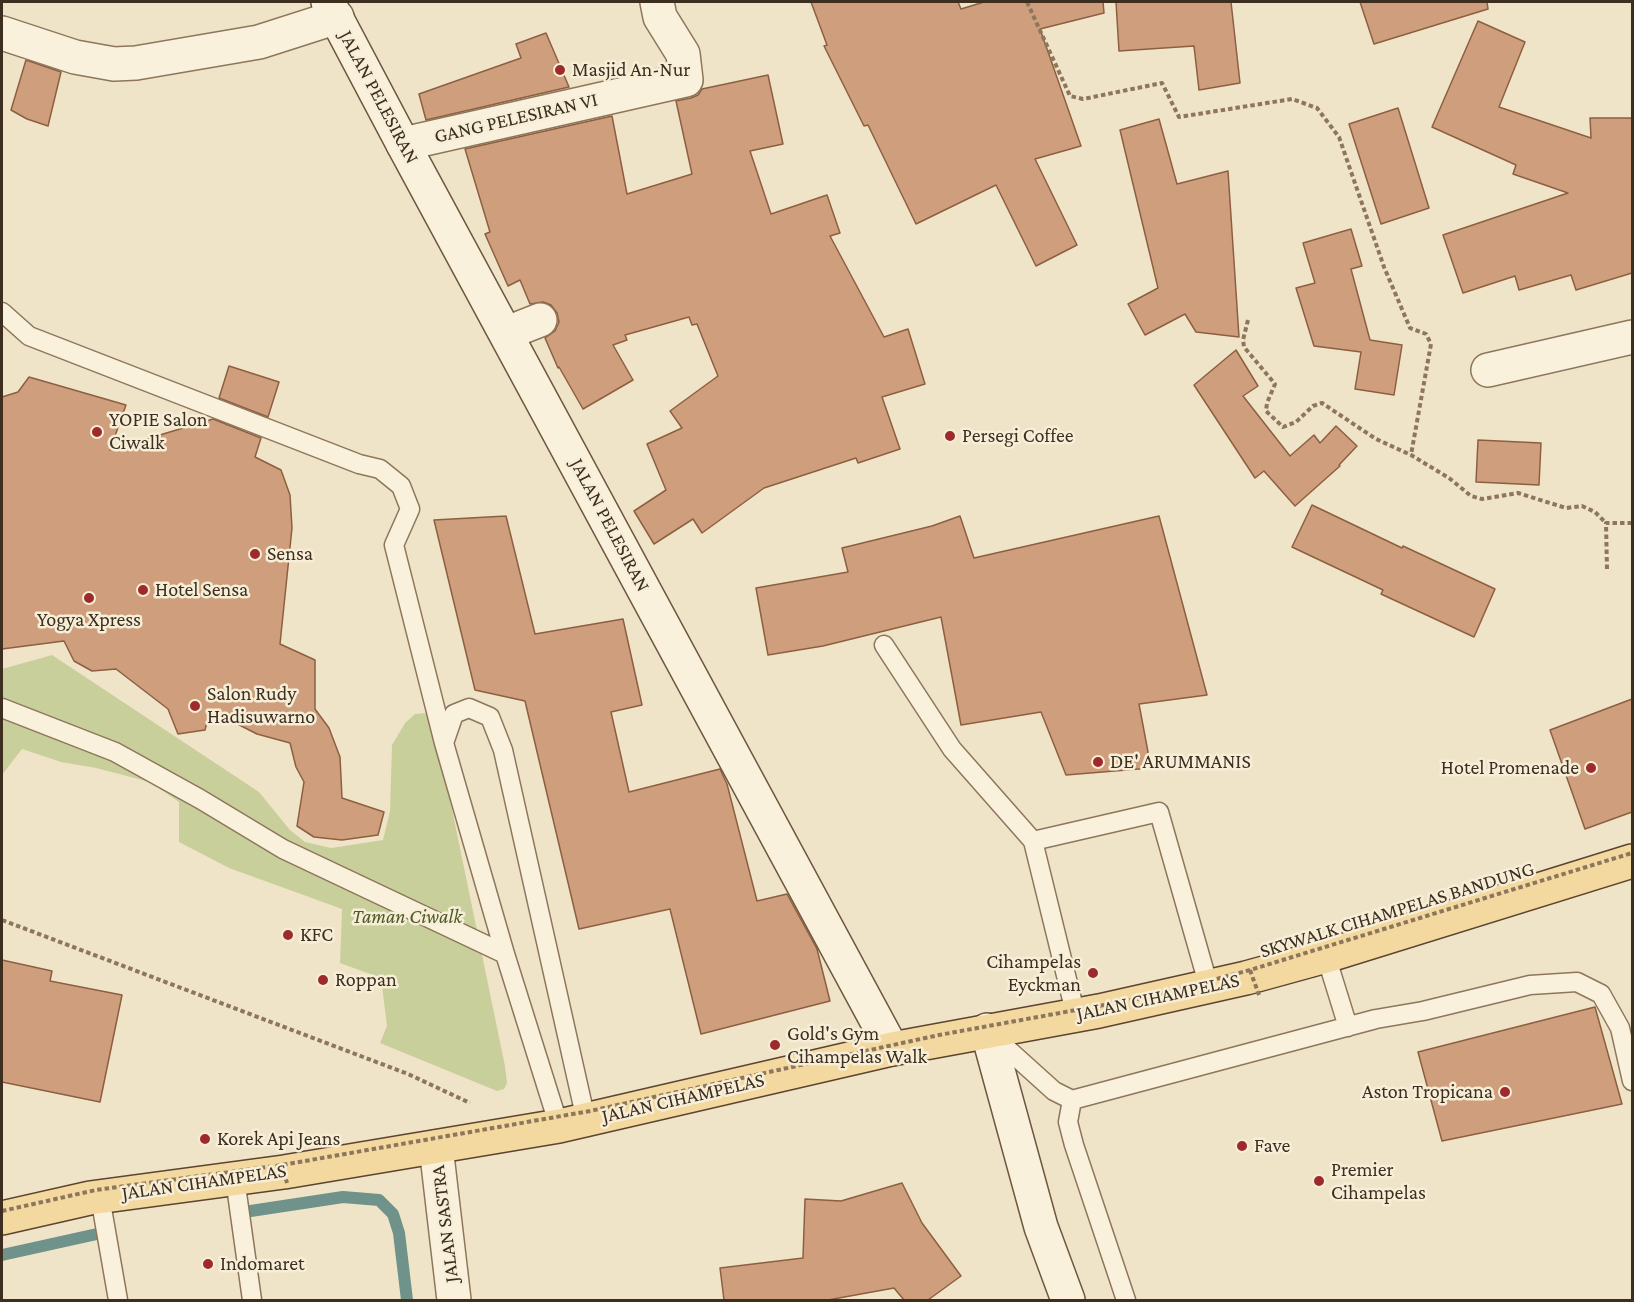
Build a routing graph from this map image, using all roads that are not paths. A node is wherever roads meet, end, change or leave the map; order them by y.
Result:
1 (657, 2) edge
2 (333, 9) edge
3 (2, 33) edge
4 (403, 144) junction
5 (2, 312) edge
6 (540, 320) dead end
7 (507, 333) junction
8 (1632, 337) edge
9 (1488, 370) dead end
10 (884, 645) dead end
11 (2, 708) edge
12 (444, 743) junction
13 (1033, 841) junction
14 (1632, 861) edge
15 (505, 954) junction
16 (1326, 956) junction
17 (1209, 987) junction
18 (1076, 1016) junction
19 (1348, 1027) junction
20 (987, 1030) junction
21 (892, 1049) junction
22 (1632, 1081) edge
23 (1072, 1100) junction
24 (559, 1126) junction
25 (436, 1147) junction
26 (235, 1179) junction
27 (100, 1197) junction
28 (2, 1218) edge
29 (118, 1300) edge
30 (252, 1300) edge
31 (454, 1300) edge
32 (1068, 1300) edge
33 (1126, 1300) edge

1 - 4 street, GANG PELESIRAN VI
2 - 3 street
2 - 4 street, JALAN PELESIRAN
4 - 7 street, JALAN PELESIRAN
5 - 12 lane
6 - 7 street
7 - 21 street, JALAN PELESIRAN
8 - 9 street
10 - 13 lane
11 - 15 lane
12 - 15 lane
12 - 24 lane
13 - 17 lane
13 - 18 lane
14 - 16 main road, JALAN CIHAMPELAS
15 - 24 lane
16 - 17 main road, JALAN CIHAMPELAS
16 - 19 lane
17 - 18 main road, JALAN CIHAMPELAS
18 - 20 main road, JALAN CIHAMPELAS
19 - 22 lane
19 - 23 lane
20 - 21 main road, JALAN CIHAMPELAS
20 - 23 lane
20 - 32 street
21 - 24 main road, JALAN CIHAMPELAS
23 - 33 lane
24 - 25 main road, JALAN CIHAMPELAS
25 - 26 main road, JALAN CIHAMPELAS
25 - 31 street, JALAN SASTRA
26 - 27 main road, JALAN CIHAMPELAS
26 - 30 lane
27 - 28 main road, JALAN CIHAMPELAS
27 - 29 lane

